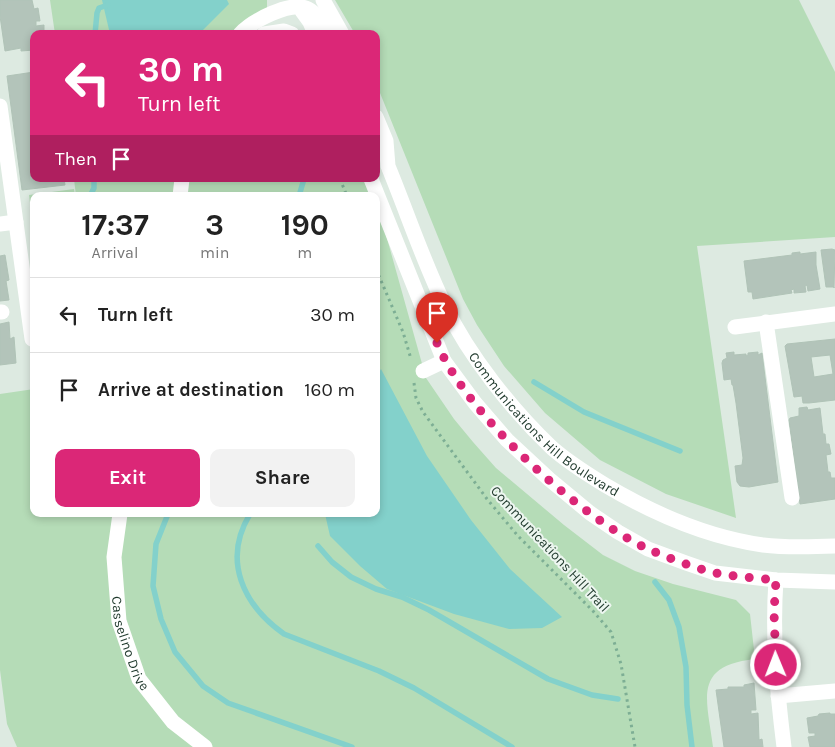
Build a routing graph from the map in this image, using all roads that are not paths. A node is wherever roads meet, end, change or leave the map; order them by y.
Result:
1 (323, 0) edge
2 (296, 3) edge
3 (245, 30) edge
4 (313, 30) edge
5 (326, 30) edge
6 (340, 30) edge
7 (0, 106) edge
8 (380, 127) edge
9 (380, 147) edge
10 (388, 166) junction
11 (380, 203) edge
12 (16, 222) junction
13 (0, 224) edge
14 (835, 314) edge
15 (766, 322) junction
16 (30, 324) edge
17 (735, 327) dead end
18 (444, 361) junction
19 (416, 372) road end
20 (792, 498) dead end
21 (120, 517) edge
22 (835, 546) edge
23 (776, 580) junction
24 (835, 582) edge
25 (835, 691) edge
26 (778, 696) junction
27 (205, 747) edge
28 (784, 747) edge

1 - 6 street
2 - 3 street
2 - 4 street
2 - 5 street
7 - 12 street
8 - 10 street, Communications Hill Boulevard
9 - 10 street
10 - 22 street, Communications Hill Boulevard
11 - 18 street
12 - 13 street
12 - 16 street
14 - 15 street
15 - 17 street
15 - 20 street
18 - 19 street
18 - 23 street
21 - 27 street, Casselino Drive
23 - 24 street
23 - 26 street
25 - 26 street
26 - 28 street

